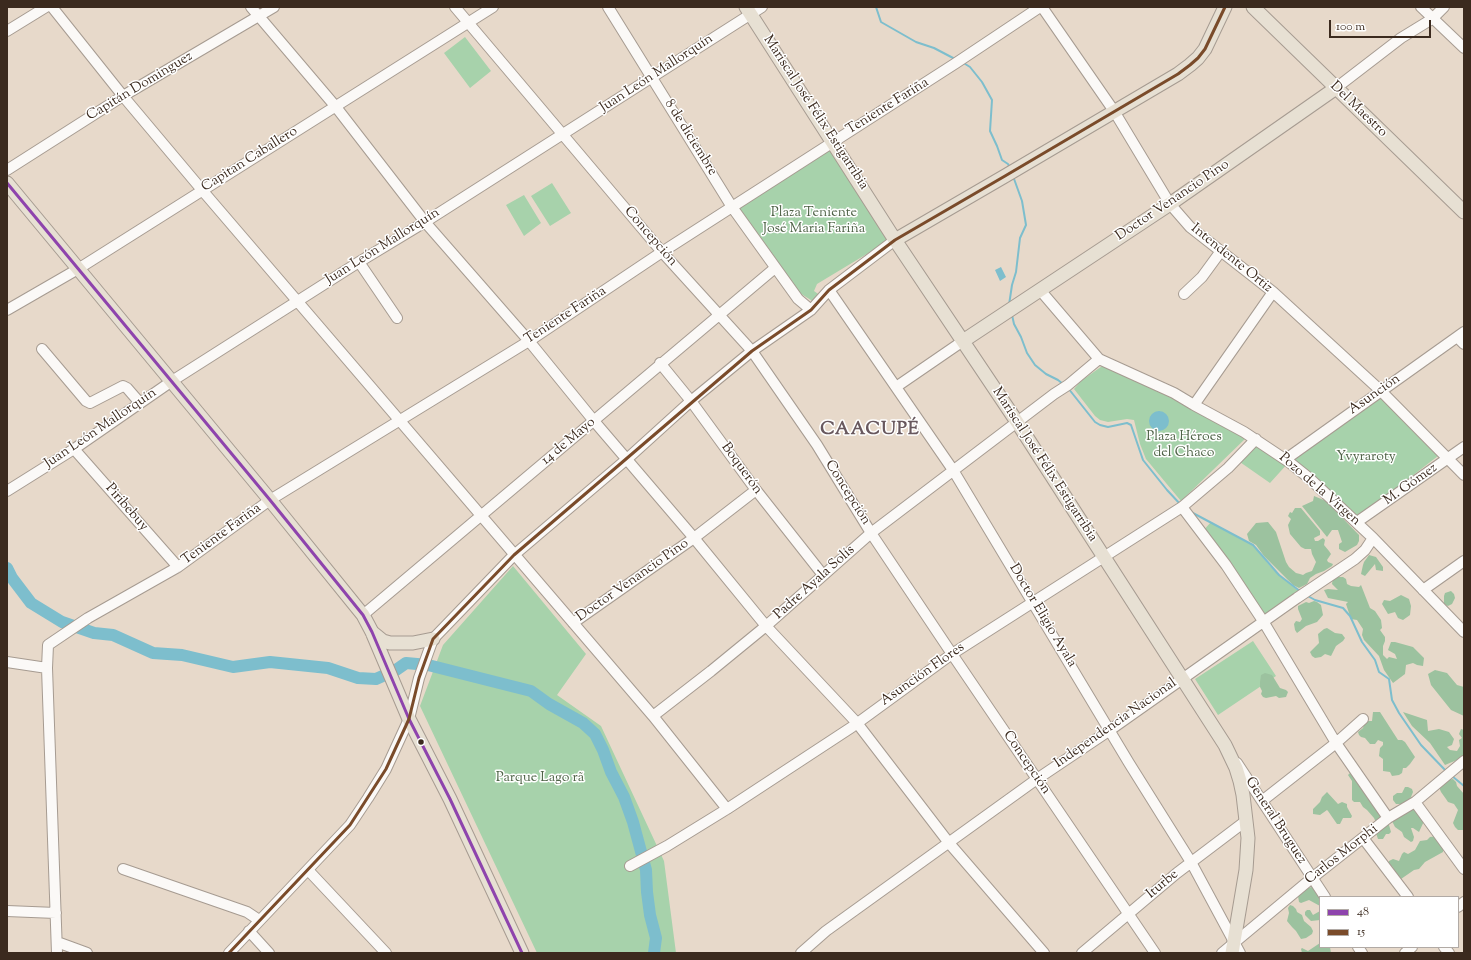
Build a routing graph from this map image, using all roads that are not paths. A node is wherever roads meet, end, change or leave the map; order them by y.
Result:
1 (46, 7) edge
2 (52, 7) edge
3 (251, 7) edge
4 (274, 7) edge
5 (454, 7) edge
6 (493, 7) edge
7 (608, 7) edge
8 (762, 7) edge
9 (1041, 7) edge
10 (1224, 7) edge
11 (1253, 7) edge
12 (1421, 7) edge
13 (1444, 7) edge
14 (748, 10) edge
15 (259, 16) junction
16 (1432, 19) junction
17 (468, 23) junction
18 (7, 31) edge
19 (1464, 48) edge
20 (651, 77) junction
21 (1336, 88) junction
22 (123, 96) junction
23 (336, 107) junction
24 (1114, 111) junction
25 (562, 134) junction
26 (833, 141) junction
27 (7, 170) edge
28 (7, 183) edge
29 (202, 190) junction
30 (1170, 204) junction
31 (732, 207) junction
32 (1464, 212) edge
33 (425, 222) junction
34 (896, 240) junction
35 (1221, 251) junction
36 (662, 252) junction
37 (359, 262) junction
38 (774, 268) junction
39 (78, 269) junction
40 (828, 290) junction
41 (1273, 292) junction
42 (1036, 293) junction
43 (1184, 294) dead end
44 (297, 301) junction
45 (7, 310) edge
46 (811, 310) junction
47 (719, 315) junction
48 (397, 318) dead end
49 (1462, 338) edge
50 (529, 341) junction
51 (963, 341) junction
52 (42, 349) dead end
53 (752, 351) junction
54 (1099, 358) junction
55 (660, 363) junction
56 (172, 381) junction
57 (896, 387) junction
58 (1381, 391) junction
59 (691, 401) junction
60 (140, 403) junction
61 (1194, 405) junction
62 (400, 421) junction
63 (594, 421) junction
64 (1017, 422) junction
65 (1256, 439) junction
66 (1464, 447) edge
67 (74, 449) junction
68 (627, 459) junction
69 (1286, 459) junction
70 (1448, 459) junction
71 (954, 470) junction
72 (1464, 475) edge
73 (756, 490) junction
74 (7, 491) edge
75 (270, 500) junction
76 (1184, 506) junction
77 (481, 515) junction
78 (1357, 522) junction
79 (871, 533) junction
80 (694, 538) junction
81 (1373, 538) junction
82 (514, 555) junction
83 (1103, 557) junction
84 (1464, 561) edge
85 (178, 567) junction
86 (823, 575) junction
87 (1423, 590) junction
88 (1033, 602) junction
89 (363, 615) junction
90 (1263, 621) junction
91 (573, 623) junction
92 (766, 626) junction
93 (372, 632) junction
94 (1464, 632) edge
95 (433, 639) junction
96 (952, 654) junction
97 (7, 662) edge
98 (47, 668) junction
99 (1182, 678) junction
100 (653, 716) junction
101 (409, 719) junction
102 (1363, 719) dead end
103 (857, 722) junction
104 (1110, 730) junction
105 (1336, 743) junction
106 (1225, 745) junction
107 (1461, 764) edge
108 (1037, 779) junction
109 (1262, 801) junction
110 (1415, 802) junction
111 (727, 809) junction
112 (1388, 818) junction
113 (1247, 820) junction
114 (1363, 838) junction
115 (949, 844) junction
116 (1191, 862) junction
117 (630, 866) dead end
118 (123, 869) dead end
119 (1464, 869) edge
120 (308, 870) junction
121 (1312, 878) junction
122 (1324, 896) edge
123 (1407, 896) edge
124 (7, 912) edge
125 (56, 913) junction
126 (1128, 915) junction
127 (259, 920) junction
128 (249, 931) junction
129 (57, 942) junction
130 (1236, 949) edge
131 (57, 953) edge
132 (87, 953) edge
133 (229, 953) edge
134 (269, 953) edge
135 (386, 953) edge
136 (522, 953) edge
137 (801, 953) edge
138 (1044, 953) edge
139 (1082, 953) edge
140 (1155, 953) edge
141 (1222, 953) edge

1 - 18 street
2 - 22 street
3 - 15 street
4 - 15 street, Capitán Dominguez
5 - 17 street, Concepción
6 - 17 street, Capitan Caballero
7 - 20 street, 8 de diciembre
8 - 14 street, Juan León Mallorquín
9 - 24 street, Intendente Ortiz
9 - 26 street, Teniente Fariña
10 - 24 main road
11 - 21 main road, Del Maestro
12 - 16 street
13 - 16 street, Doctor Venancio Pino
14 - 20 street, Juan León Mallorquín
14 - 26 main road, Mariscal José Félix Estigarribia
15 - 22 street, Capitán Dominguez
15 - 23 street
16 - 19 street
16 - 21 street, Doctor Venancio Pino
17 - 23 street, Capitan Caballero
17 - 25 street, Concepción
20 - 25 street, Juan León Mallorquín
20 - 31 street, 8 de diciembre
21 - 30 main road, Doctor Venancio Pino
21 - 32 main road, Del Maestro
22 - 27 street, Capitán Dominguez
22 - 29 street
23 - 29 street, Capitan Caballero
23 - 33 street
24 - 30 street, Intendente Ortiz
24 - 34 main road
25 - 33 street, Juan León Mallorquín
25 - 36 street, Concepción
26 - 31 street, Teniente Fariña
26 - 34 main road, Mariscal José Félix Estigarribia
28 - 39 main road
29 - 39 street, Capitan Caballero
29 - 44 street
30 - 35 street, Intendente Ortiz
30 - 42 main road, Doctor Venancio Pino
31 - 36 street, Teniente Fariña
31 - 38 street, 8 de diciembre
33 - 37 street, Juan León Mallorquín
33 - 50 street
34 - 40 street
34 - 51 main road, Mariscal José Félix Estigarribia
35 - 41 street, Intendente Ortiz
35 - 43 street
36 - 47 street, Concepción
36 - 50 street, Teniente Fariña
37 - 44 street, Juan León Mallorquín
37 - 48 street
38 - 46 street
38 - 47 street, 14 de Mayo
39 - 45 street, Capitan Caballero
39 - 56 main road
40 - 46 street
40 - 57 street, Doctor Eligio Ayala
41 - 58 street, Intendente Ortiz
41 - 61 street
42 - 51 main road, Doctor Venancio Pino
42 - 54 street, Pozo de la Virgen
44 - 56 street, Juan León Mallorquín
44 - 62 street
46 - 53 street
47 - 53 street, Concepción
47 - 55 street, 14 de Mayo
49 - 58 street, Asunción
50 - 62 street, Teniente Fariña
50 - 63 street
51 - 57 street, Doctor Venancio Pino
51 - 64 main road, Mariscal José Félix Estigarribia
52 - 60 street
53 - 59 street
53 - 79 street, Concepción
54 - 61 street, Pozo de la Virgen
54 - 64 street, Padre Ayala Solís
55 - 59 street, Boquerón
55 - 63 street, 14 de Mayo
56 - 60 street, Juan León Mallorquín
56 - 75 main road
57 - 71 street, Doctor Eligio Ayala
58 - 69 street, Asunción
58 - 70 street, Intendente Ortiz
59 - 68 street
59 - 73 street, Boquerón
60 - 67 street, Juan León Mallorquín
61 - 65 street, Pozo de la Virgen
62 - 75 street, Teniente Fariña
62 - 77 street
63 - 68 street
63 - 77 street, 14 de Mayo
64 - 71 street, Padre Ayala Solís
64 - 83 main road, Mariscal José Félix Estigarribia
65 - 69 street, Pozo de la Virgen
65 - 76 street, Asunción Flores
66 - 70 street, M. Gómez
67 - 74 street, Juan León Mallorquín
67 - 85 street, Piribebuy
68 - 80 street
68 - 82 street
69 - 78 street, Pozo de la Virgen
70 - 72 street, Intendente Ortiz
70 - 78 street, M. Gómez
71 - 79 street, Padre Ayala Solís
71 - 88 street, Doctor Eligio Ayala
73 - 80 street, Doctor Venancio Pino
73 - 86 street, Boquerón
75 - 85 street, Teniente Fariña
75 - 89 main road
76 - 83 street, Asunción Flores
76 - 90 street
77 - 82 street
77 - 89 street, 14 de Mayo
78 - 81 street, Pozo de la Virgen
79 - 86 street, Padre Ayala Solís
79 - 96 street, Concepción
80 - 91 street, Doctor Venancio Pino
80 - 92 street
81 - 87 street, Pozo de la Virgen
81 - 90 street, Independencia Nacional
82 - 91 street
82 - 95 street
83 - 88 street, Asunción Flores
83 - 99 main road, Mariscal José Félix Estigarribia
84 - 87 street
85 - 98 street, Teniente Fariña
86 - 92 street, Padre Ayala Solís
87 - 94 street, Pozo de la Virgen
88 - 96 street, Asunción Flores
88 - 104 street, Doctor Eligio Ayala
89 - 93 main road
90 - 99 street, Independencia Nacional
90 - 105 street
91 - 100 street
92 - 100 street, Padre Ayala Solís
92 - 103 street
93 - 95 main road
93 - 101 main road
95 - 101 street
96 - 103 street, Asunción Flores
96 - 108 street, Concepción
97 - 98 street
98 - 125 street
99 - 104 street, Independencia Nacional
99 - 106 main road, Mariscal José Félix Estigarribia
100 - 111 street
101 - 120 street
101 - 136 main road
102 - 105 street
103 - 111 street, Asunción Flores
103 - 115 street
104 - 108 street, Independencia Nacional
104 - 116 street, Doctor Eligio Ayala
105 - 109 street
105 - 112 street
106 - 109 street, General Bruguez
106 - 113 main road, Mariscal José Félix Estigarribia
107 - 110 street, Carlos Morphi
108 - 115 street, Independencia Nacional
108 - 126 street, Concepción
109 - 121 street, General Bruguez
110 - 112 street, Carlos Morphi
110 - 119 street
111 - 117 street, Asunción Flores
112 - 114 street, Carlos Morphi
113 - 116 street, Iturbe
113 - 130 main road, Mariscal José Félix Estigarribia
114 - 121 street, Carlos Morphi
114 - 123 street
115 - 137 street, Independencia Nacional
115 - 138 street
116 - 126 street, Iturbe
116 - 130 street, Doctor Eligio Ayala
118 - 127 street
120 - 127 street
120 - 135 street
121 - 122 street, General Bruguez
121 - 130 street, Carlos Morphi
124 - 125 street
125 - 129 street
126 - 139 street, Iturbe
126 - 140 street, Concepción
127 - 128 street
128 - 133 street
128 - 134 street
129 - 131 street
129 - 132 street
130 - 141 street, Carlos Morphi

